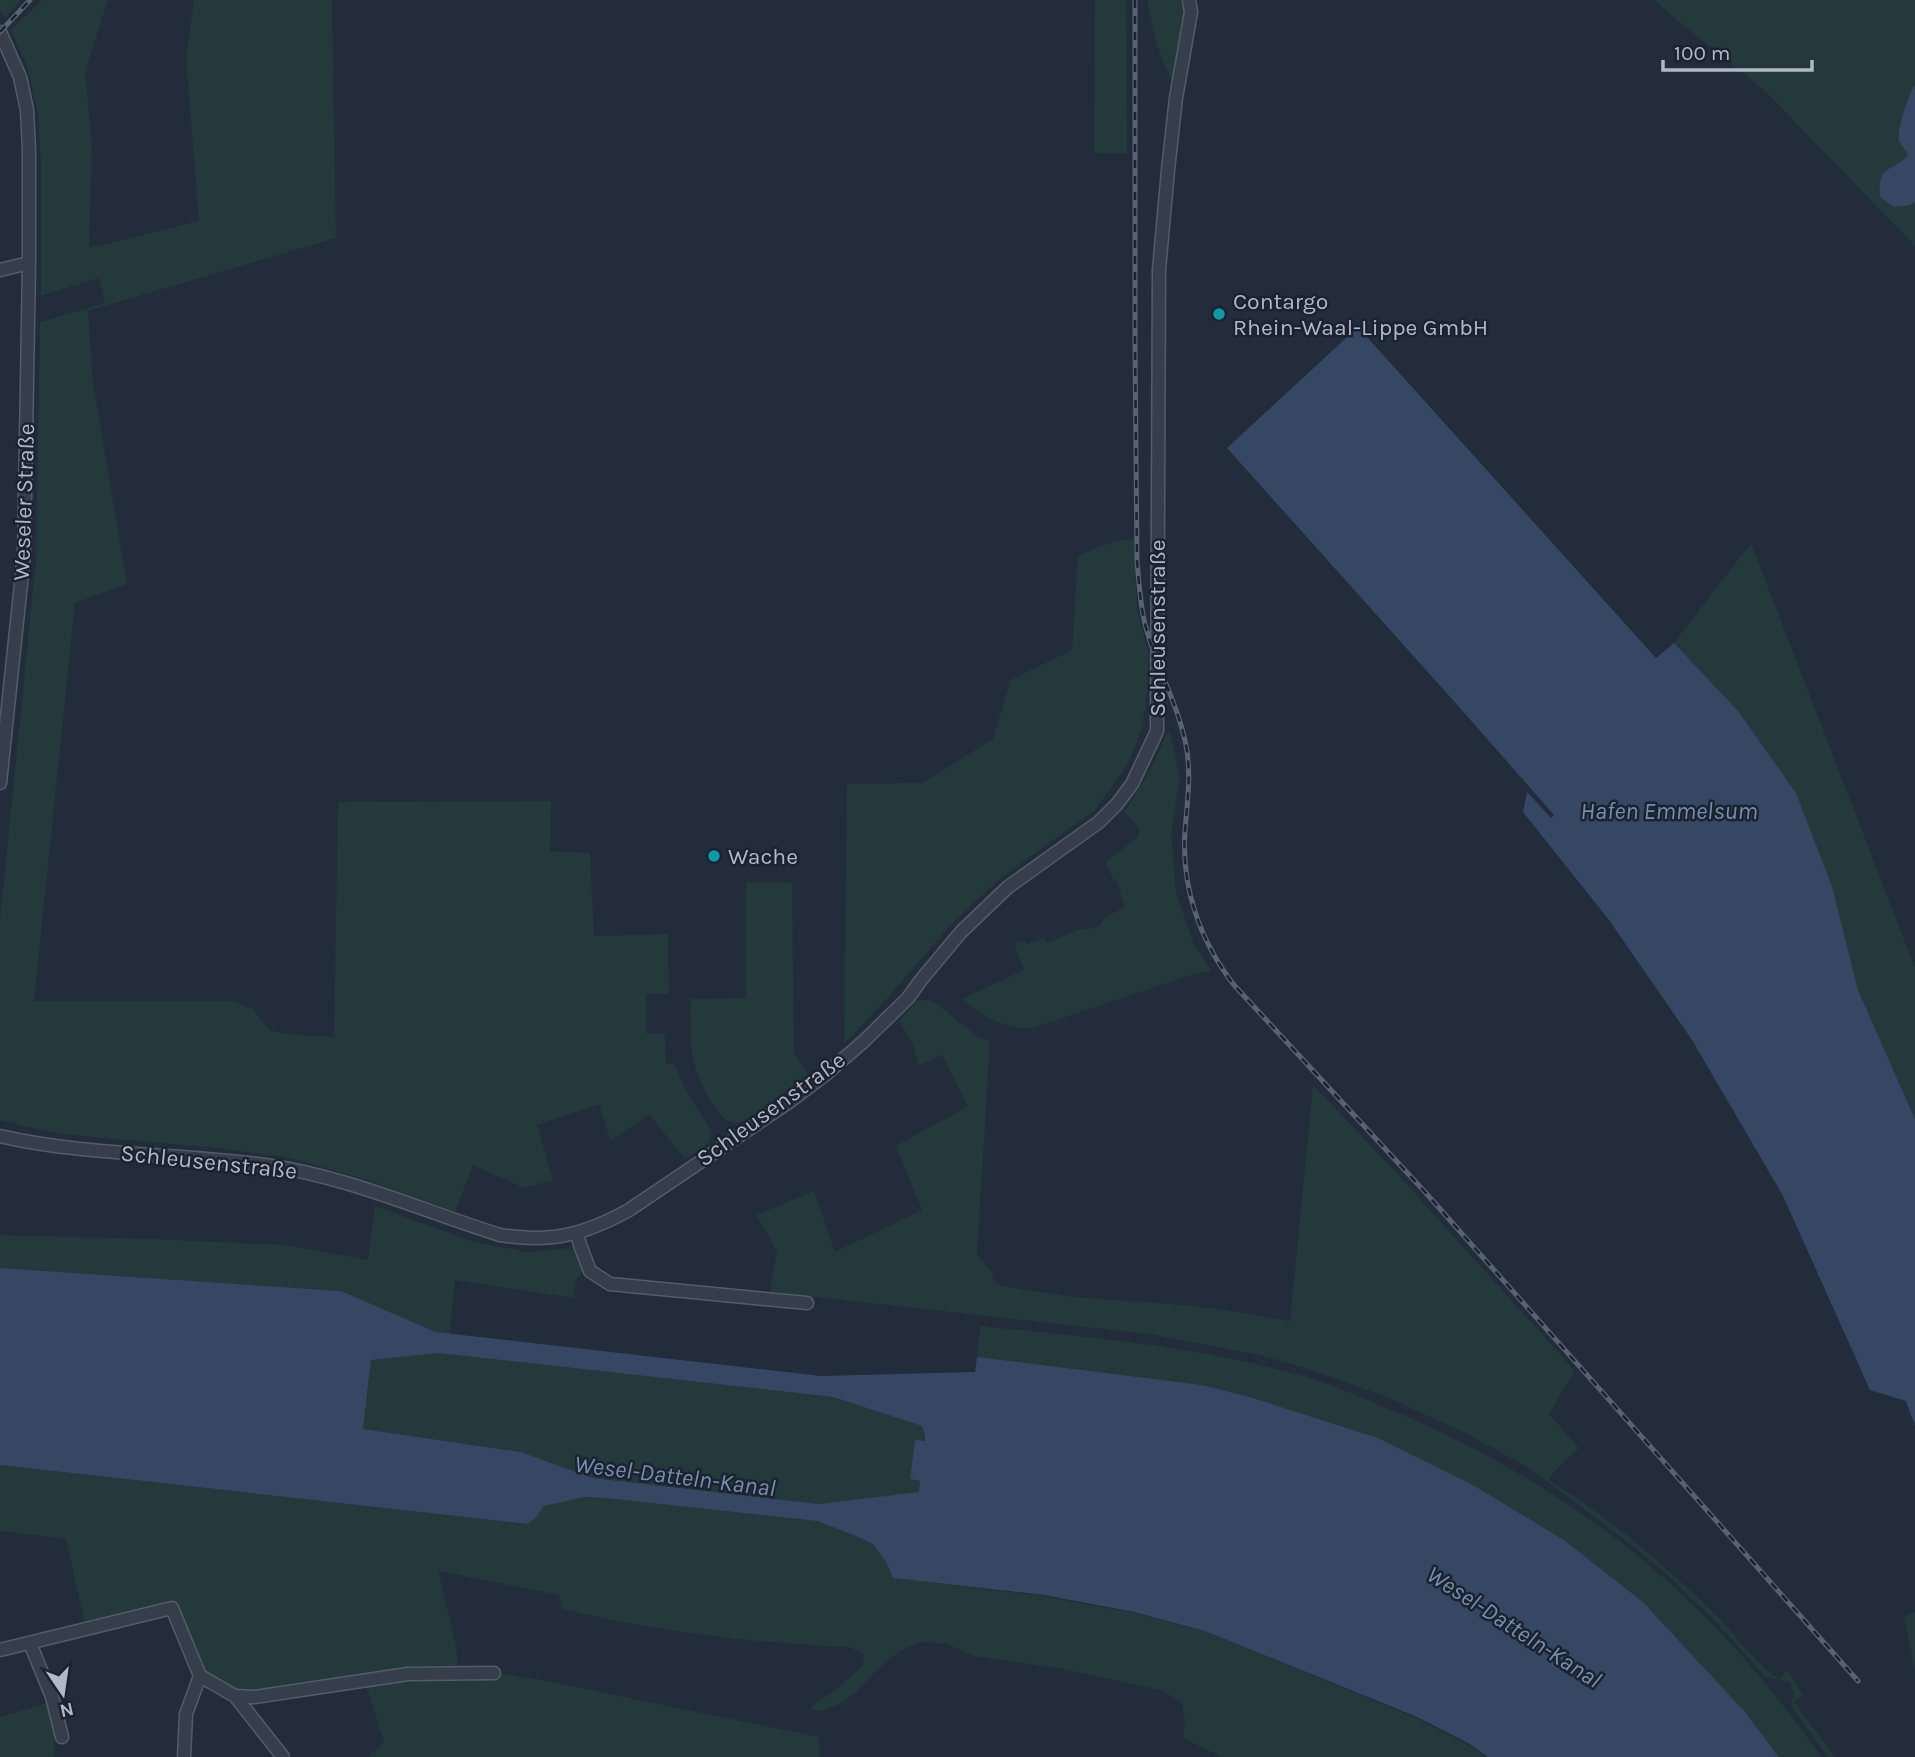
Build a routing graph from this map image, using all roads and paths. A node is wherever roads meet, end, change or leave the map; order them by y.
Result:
1 (1189, 0) edge
2 (0, 32) edge
3 (29, 263) junction
4 (0, 270) edge
5 (0, 783) edge
6 (0, 1136) edge
7 (577, 1233) junction
8 (807, 1303) dead end
9 (30, 1643) junction
10 (0, 1650) edge
11 (494, 1673) dead end
12 (200, 1676) junction
13 (235, 1696) junction
14 (62, 1737) dead end
15 (184, 1757) edge
16 (284, 1757) edge

1 - 7 street, Schleusenstraße
2 - 3 street, Weseler Straße
3 - 4 street
3 - 5 street, Weseler Straße
6 - 7 street, Schleusenstraße
7 - 8 street
9 - 10 street
9 - 12 street
9 - 14 street
11 - 13 street
12 - 13 street
12 - 15 street
13 - 16 street

